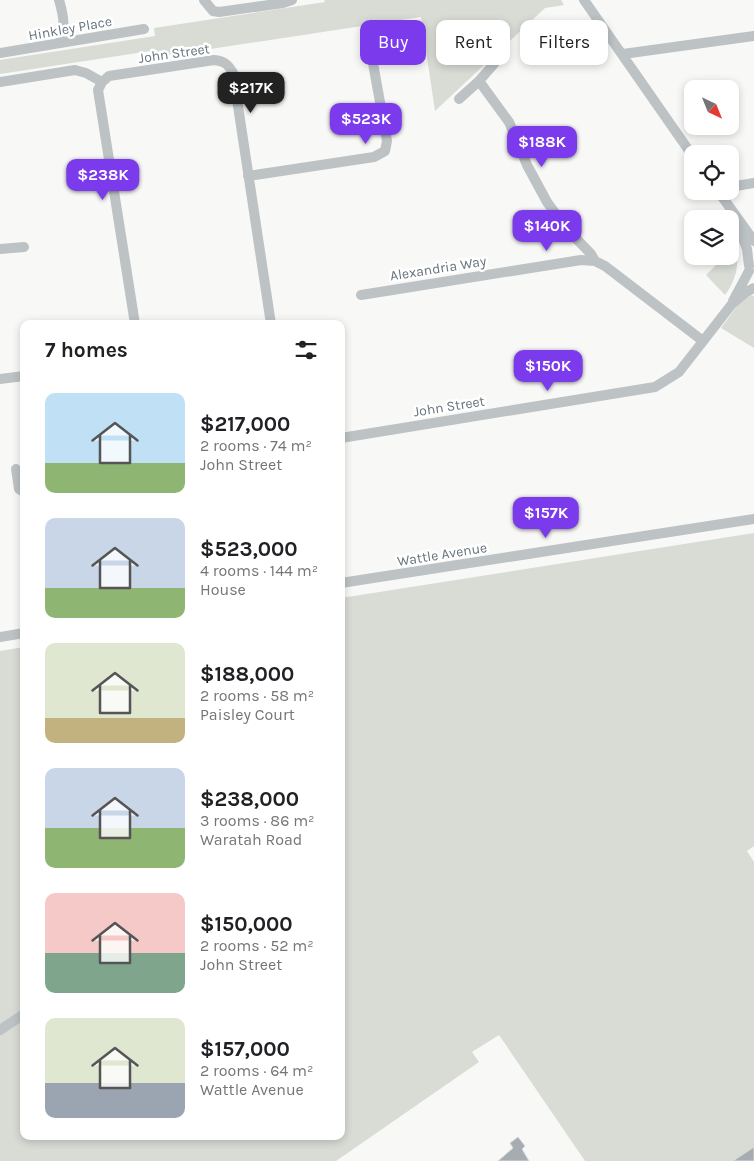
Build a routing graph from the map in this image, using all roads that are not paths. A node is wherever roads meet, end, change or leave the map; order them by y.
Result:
1 (59, 0) edge
2 (204, 0) edge
3 (292, 0) edge
4 (584, 0) edge
5 (144, 29) dead end
6 (754, 36) edge
7 (59, 43) junction
8 (0, 53) edge
9 (623, 54) junction
10 (373, 65) edge
11 (493, 65) edge
12 (479, 81) junction
13 (0, 82) edge
14 (102, 82) junction
15 (459, 99) dead end
16 (685, 145) edge
17 (248, 176) junction
18 (754, 183) edge
19 (739, 186) edge
20 (739, 221) edge
21 (739, 228) edge
22 (754, 241) edge
23 (24, 247) dead end
24 (0, 249) edge
25 (595, 261) junction
26 (751, 265) edge
27 (754, 282) edge
28 (754, 288) edge
29 (360, 295) dead end
30 (732, 304) junction
31 (134, 320) edge
32 (270, 320) edge
33 (703, 341) junction
34 (20, 376) edge
35 (0, 379) edge
36 (345, 437) edge
37 (16, 469) dead end
38 (20, 490) edge
39 (754, 519) edge
40 (345, 582) edge
41 (20, 634) edge
42 (0, 636) edge
43 (20, 1017) edge
44 (0, 1030) edge

1 - 7 street
2 - 3 street
4 - 9 street
5 - 7 street, Hinkley Place
6 - 9 street
7 - 8 street, Hinkley Place
9 - 16 street
10 - 17 street
11 - 12 street
12 - 15 street
12 - 25 street
13 - 14 street
14 - 17 street, John Street
14 - 31 street
17 - 32 street, John Street
18 - 19 street
20 - 22 street
21 - 26 street
23 - 24 street
25 - 29 street, Alexandria Way
25 - 33 street
26 - 27 street
26 - 30 street, John Street
28 - 30 street, John Street
30 - 33 street, John Street
33 - 36 street, John Street
34 - 35 street
37 - 38 street
39 - 40 street, Wattle Avenue
41 - 42 street
43 - 44 street

